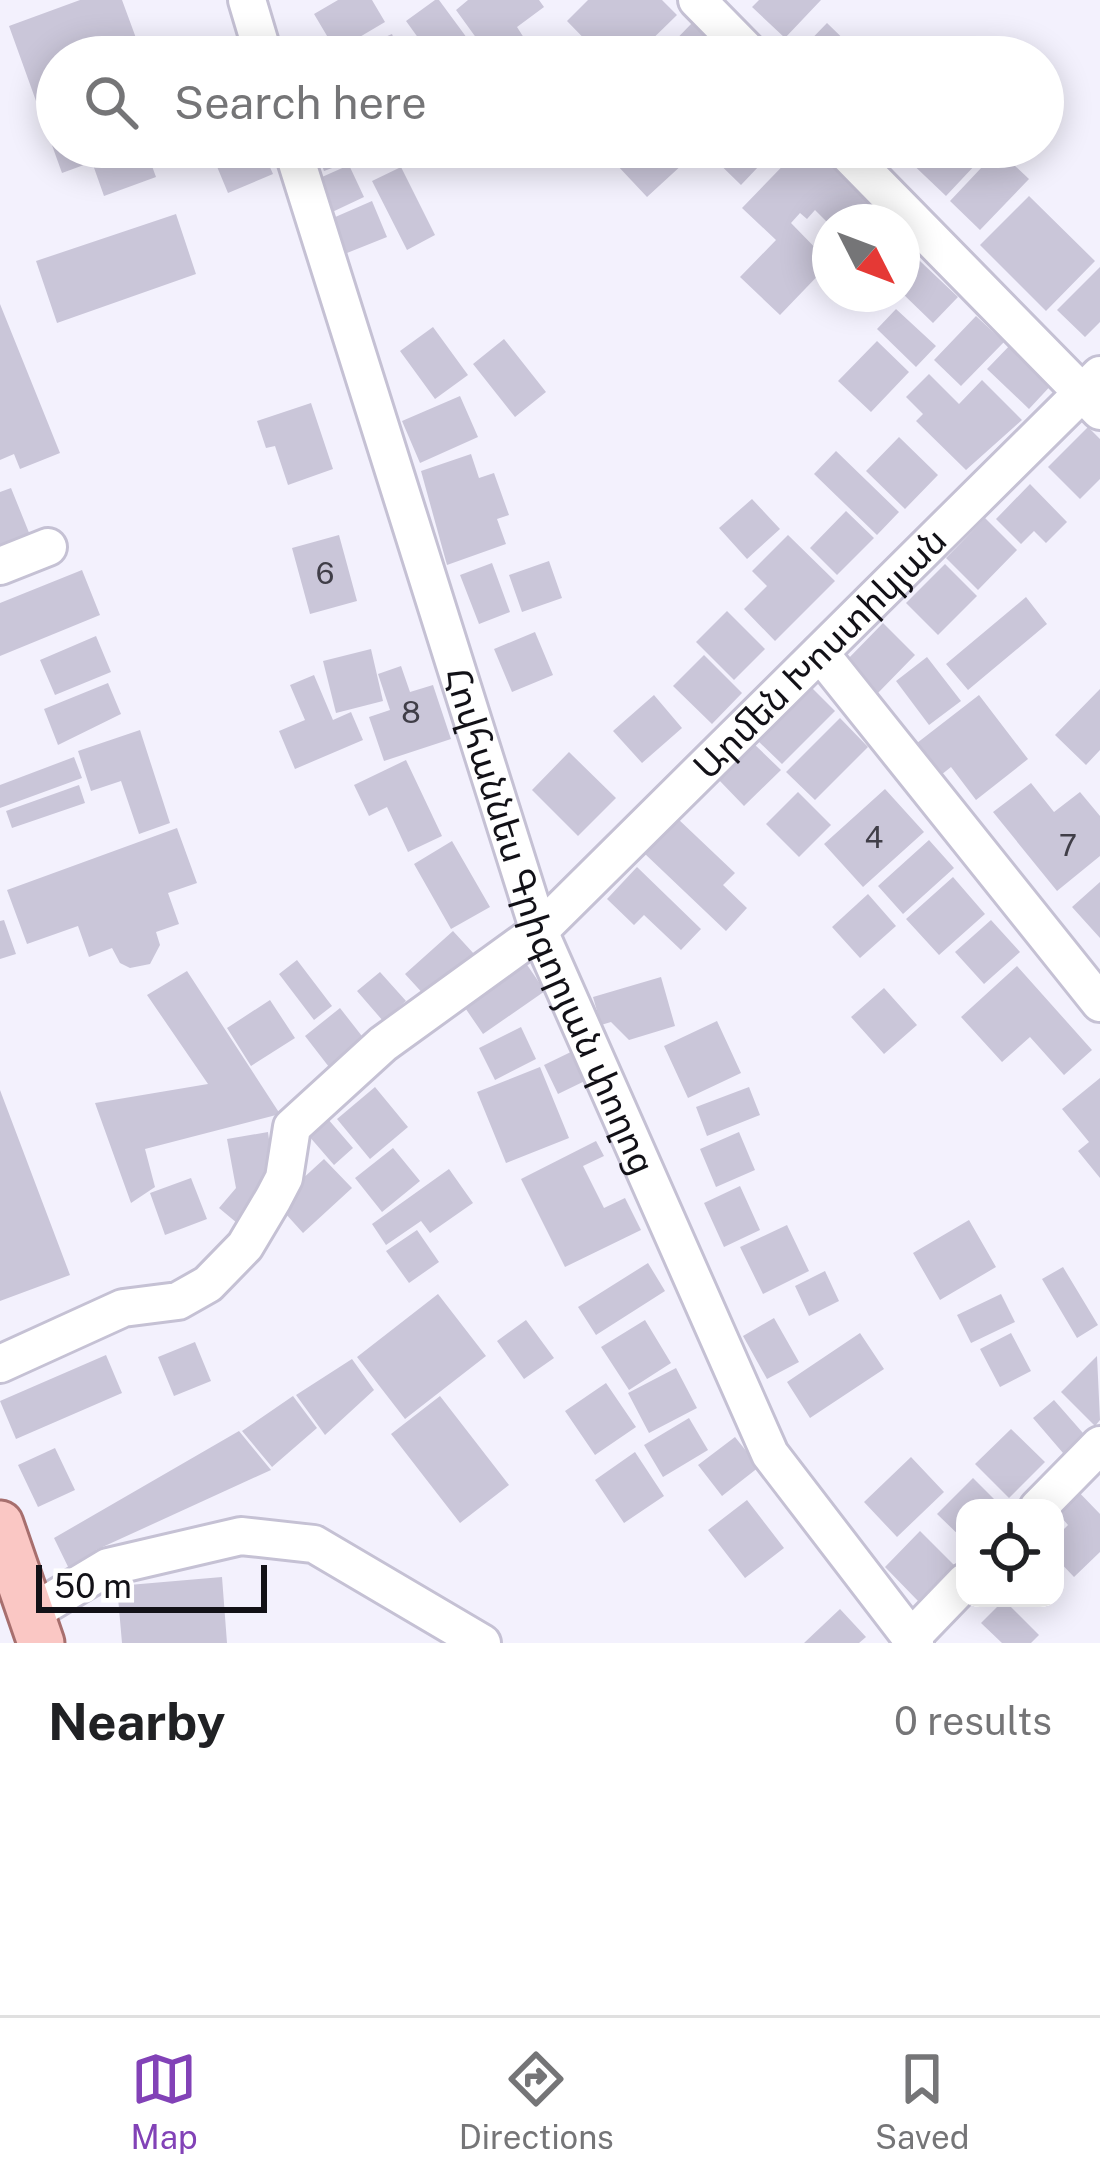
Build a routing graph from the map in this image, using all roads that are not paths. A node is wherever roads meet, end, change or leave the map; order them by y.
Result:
1 (247, 0) edge
2 (697, 0) edge
3 (258, 36) edge
4 (732, 36) edge
5 (299, 168) edge
6 (863, 168) edge
7 (1094, 393) edge
8 (48, 547) dead end
9 (0, 566) edge
10 (820, 653) junction
11 (539, 931) junction
12 (1100, 1003) edge
13 (0, 1364) edge
14 (1100, 1445) edge
15 (1047, 1499) edge
16 (0, 1524) edge
17 (956, 1592) edge
18 (37, 1628) edge
19 (913, 1640) edge
20 (482, 1643) edge

1 - 3 street
2 - 4 street
5 - 11 street, Հովհաննես Գրիգորյան փողոց
6 - 7 street
7 - 10 street, Արմեն Խոստիկյան
8 - 9 street
10 - 11 street, Արմեն Խոստիկյան
10 - 12 street
11 - 13 street, Արմեն Խոստիկյան
11 - 19 street, Հովհաննես Գրիգորյան փողոց
14 - 15 street
16 - 18 main road
17 - 19 street
18 - 20 street

